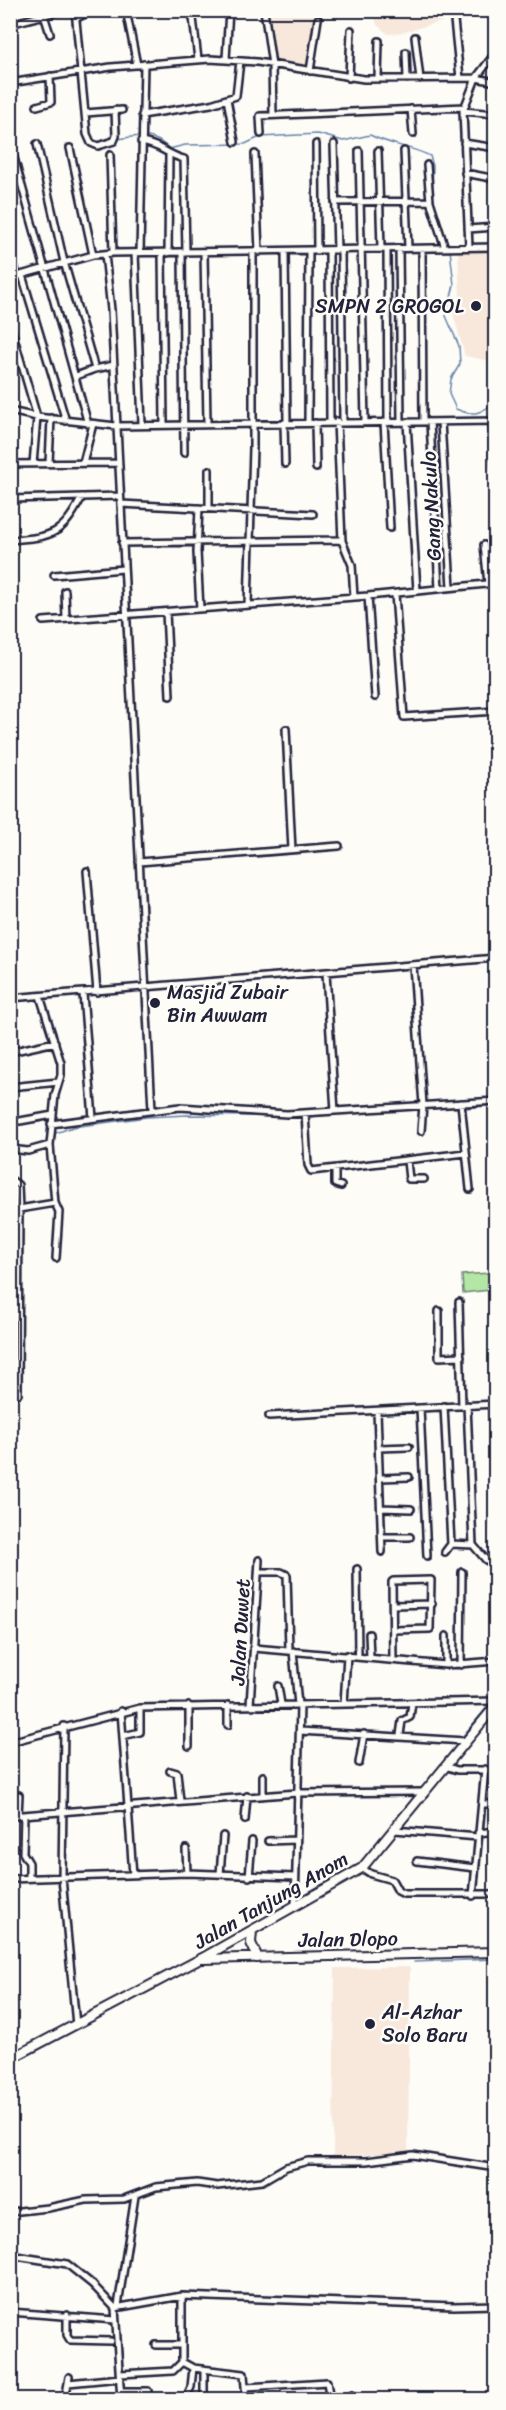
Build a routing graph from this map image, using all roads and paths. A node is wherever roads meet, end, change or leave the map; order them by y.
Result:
1 (64, 10) edge
2 (75, 10) edge
3 (93, 10) edge
4 (126, 10) edge
5 (192, 10) edge
6 (229, 10) edge
7 (264, 10) edge
8 (463, 10) edge
9 (44, 15) junction
10 (77, 18) junction
11 (318, 19) dead end
12 (10, 24) edge
13 (351, 30) dead end
14 (50, 34) dead end
15 (415, 37) dead end
16 (379, 41) dead end
17 (406, 51) dead end
18 (495, 52) edge
19 (198, 59) junction
20 (226, 59) junction
21 (240, 61) junction
22 (144, 64) junction
23 (137, 65) junction
24 (272, 65) junction
25 (82, 71) junction
26 (310, 71) junction
27 (50, 76) junction
28 (349, 78) junction
29 (460, 78) junction
30 (476, 78) junction
31 (378, 79) junction
32 (407, 79) junction
33 (420, 79) junction
34 (495, 82) edge
35 (10, 83) edge
36 (227, 99) junction
37 (37, 106) dead end
38 (411, 109) junction
39 (463, 109) junction
40 (86, 113) junction
41 (495, 114) edge
42 (142, 115) junction
43 (273, 115) junction
44 (261, 134) dead end
45 (413, 134) dead end
46 (141, 138) junction
47 (235, 141) dead end
48 (464, 143) junction
49 (37, 144) dead end
50 (316, 144) dead end
51 (334, 144) dead end
52 (495, 147) edge
53 (70, 148) dead end
54 (359, 151) dead end
55 (378, 151) dead end
56 (404, 151) dead end
57 (13, 154) dead end
58 (168, 154) junction
59 (255, 154) dead end
60 (110, 155) dead end
61 (427, 165) dead end
62 (465, 173) junction
63 (495, 179) edge
64 (405, 201) junction
65 (430, 201) junction
66 (335, 202) junction
67 (361, 202) junction
68 (379, 202) junction
69 (495, 227) edge
70 (468, 229) junction
71 (470, 247) junction
72 (495, 247) edge
73 (399, 248) junction
74 (408, 248) junction
75 (446, 248) junction
76 (363, 249) junction
77 (384, 249) junction
78 (422, 249) junction
79 (10, 250) edge
80 (329, 250) junction
81 (339, 250) junction
82 (309, 251) junction
83 (317, 251) junction
84 (184, 252) junction
85 (204, 252) junction
86 (256, 252) junction
87 (285, 252) junction
88 (113, 253) junction
89 (138, 253) junction
90 (165, 253) junction
91 (105, 254) junction
92 (93, 255) junction
93 (64, 262) junction
94 (44, 268) junction
95 (19, 275) junction
96 (10, 278) edge
97 (10, 324) edge
98 (114, 365) junction
99 (95, 369) junction
100 (75, 376) junction
101 (10, 411) edge
102 (37, 417) junction
103 (51, 418) junction
104 (66, 421) junction
105 (330, 421) junction
106 (340, 421) junction
107 (494, 421) edge
108 (365, 422) junction
109 (386, 422) junction
110 (404, 422) junction
111 (426, 422) junction
112 (441, 422) junction
113 (164, 423) junction
114 (185, 423) junction
115 (207, 423) junction
116 (286, 423) junction
117 (311, 423) junction
118 (91, 424) junction
119 (142, 424) junction
120 (253, 424) junction
121 (116, 426) junction
122 (184, 453) dead end
123 (49, 463) junction
124 (83, 463) junction
125 (118, 463) junction
126 (10, 464) edge
127 (33, 464) junction
128 (285, 464) dead end
129 (316, 468) dead end
130 (209, 470) dead end
131 (495, 476) edge
132 (120, 496) junction
133 (82, 497) junction
134 (10, 499) edge
135 (121, 504) junction
136 (199, 508) junction
137 (209, 508) junction
138 (251, 510) junction
139 (313, 514) dead end
140 (390, 528) dead end
141 (10, 540) edge
142 (197, 540) junction
143 (250, 541) junction
144 (342, 541) junction
145 (122, 543) junction
146 (484, 545) dead end
147 (123, 569) junction
148 (54, 575) dead end
149 (488, 584) junction
150 (495, 584) edge
151 (451, 587) junction
152 (439, 589) junction
153 (65, 591) dead end
154 (417, 591) junction
155 (395, 594) junction
156 (368, 596) junction
157 (354, 597) junction
158 (248, 605) junction
159 (200, 609) junction
160 (166, 612) junction
161 (125, 615) junction
162 (66, 619) junction
163 (43, 621) dead end
164 (170, 696) dead end
165 (375, 697) dead end
166 (495, 711) edge
167 (286, 729) dead end
168 (339, 846) dead end
169 (292, 850) junction
170 (139, 862) junction
171 (87, 871) dead end
172 (495, 958) edge
173 (413, 965) junction
174 (326, 973) junction
175 (146, 988) junction
176 (97, 992) junction
177 (83, 994) junction
178 (40, 996) junction
179 (10, 998) edge
180 (55, 1042) junction
181 (10, 1052) edge
182 (59, 1082) junction
183 (10, 1087) edge
184 (495, 1101) edge
185 (461, 1103) junction
186 (423, 1105) junction
187 (152, 1110) junction
188 (335, 1111) junction
189 (52, 1114) junction
190 (305, 1116) junction
191 (93, 1118) junction
192 (20, 1121) dead end
193 (51, 1124) junction
194 (422, 1131) dead end
195 (50, 1145) junction
196 (10, 1149) edge
197 (466, 1153) junction
198 (407, 1161) junction
199 (335, 1169) junction
200 (10, 1179) edge
201 (424, 1179) dead end
202 (340, 1186) dead end
203 (470, 1189) dead end
204 (55, 1203) junction
205 (19, 1209) junction
206 (56, 1258) dead end
207 (459, 1302) dead end
208 (439, 1311) dead end
209 (461, 1356) junction
210 (10, 1394) edge
211 (494, 1404) edge
212 (444, 1406) junction
213 (465, 1406) junction
214 (420, 1408) junction
215 (377, 1411) junction
216 (269, 1416) dead end
217 (409, 1447) dead end
218 (379, 1448) junction
219 (409, 1477) dead end
220 (381, 1478) junction
221 (381, 1508) junction
222 (411, 1509) dead end
223 (495, 1534) edge
224 (382, 1537) junction
225 (410, 1537) dead end
226 (451, 1544) junction
227 (473, 1545) junction
228 (382, 1552) dead end
229 (445, 1552) dead end
230 (427, 1556) dead end
231 (259, 1560) dead end
232 (495, 1565) edge
233 (357, 1569) dead end
234 (258, 1572) junction
235 (462, 1572) dead end
236 (432, 1604) junction
237 (393, 1605) junction
238 (393, 1630) junction
239 (369, 1634) dead end
240 (446, 1636) dead end
241 (254, 1648) junction
242 (291, 1651) junction
243 (347, 1655) junction
244 (358, 1656) junction
245 (370, 1657) junction
246 (393, 1660) junction
247 (495, 1661) edge
248 (446, 1665) junction
249 (461, 1665) junction
250 (278, 1686) dead end
251 (412, 1703) junction
252 (281, 1704) junction
253 (344, 1704) junction
254 (228, 1705) junction
255 (250, 1705) junction
256 (299, 1705) junction
257 (189, 1706) junction
258 (494, 1707) edge
259 (140, 1708) junction
260 (121, 1711) junction
261 (228, 1725) dead end
262 (64, 1726) junction
263 (300, 1731) junction
264 (364, 1734) junction
265 (400, 1735) junction
266 (123, 1736) junction
267 (465, 1741) junction
268 (10, 1742) edge
269 (189, 1746) dead end
270 (359, 1763) dead end
271 (445, 1766) junction
272 (485, 1769) junction
273 (495, 1770) edge
274 (170, 1771) dead end
275 (263, 1776) dead end
276 (423, 1792) junction
277 (297, 1793) junction
278 (19, 1795) dead end
279 (263, 1795) junction
280 (247, 1796) junction
281 (180, 1801) junction
282 (482, 1804) junction
283 (495, 1804) edge
284 (127, 1805) junction
285 (63, 1812) junction
286 (21, 1815) junction
287 (10, 1816) edge
288 (245, 1820) dead end
289 (395, 1830) junction
290 (495, 1832) edge
291 (478, 1835) junction
292 (223, 1836) dead end
293 (296, 1840) junction
294 (252, 1841) dead end
295 (268, 1841) dead end
296 (186, 1849) dead end
297 (417, 1861) dead end
298 (362, 1868) junction
299 (475, 1868) junction
300 (187, 1873) junction
301 (220, 1874) junction
302 (133, 1875) junction
303 (249, 1877) junction
304 (295, 1877) junction
305 (29, 1878) junction
306 (62, 1878) junction
307 (10, 1880) edge
308 (495, 1894) edge
309 (473, 1896) junction
310 (295, 1907) junction
311 (252, 1931) junction
312 (495, 1952) edge
313 (258, 1958) junction
314 (200, 1959) junction
315 (76, 2025) junction
316 (10, 2059) edge
317 (495, 2168) edge
318 (135, 2196) junction
319 (10, 2212) edge
320 (10, 2255) edge
321 (182, 2296) junction
322 (495, 2304) edge
323 (117, 2307) junction
324 (10, 2312) edge
325 (67, 2315) junction
326 (115, 2320) junction
327 (111, 2341) dead end
328 (156, 2345) dead end
329 (181, 2345) junction
330 (182, 2362) junction
331 (193, 2368) junction
332 (204, 2369) junction
333 (120, 2376) junction
334 (246, 2387) junction
335 (121, 2391) junction
336 (148, 2391) dead end
337 (352, 2395) dead end
338 (187, 2396) dead end
339 (227, 2398) edge
340 (246, 2399) edge
341 (65, 2400) edge
342 (122, 2400) edge
343 (204, 2400) edge
344 (330, 2400) edge
345 (346, 2400) edge

1 - 9 street
2 - 10 street
3 - 10 street
4 - 23 street
5 - 19 street
6 - 20 street
7 - 24 street
8 - 29 street
9 - 12 street
9 - 14 street
10 - 25 street
11 - 26 street
13 - 28 street
15 - 33 street
16 - 31 street
17 - 32 street
18 - 30 street
19 - 20 street
19 - 22 street
20 - 21 street
21 - 24 street
21 - 36 street
22 - 23 street
22 - 42 street
23 - 25 street
24 - 26 street
24 - 43 street
25 - 27 street
25 - 40 street
26 - 28 street
27 - 35 street
27 - 37 street
28 - 31 street
29 - 30 street
29 - 33 street
30 - 34 street
30 - 39 street
31 - 32 street
32 - 33 street
36 - 42 street
36 - 47 street
38 - 39 street
38 - 43 street
38 - 45 street
39 - 41 street
39 - 48 street
40 - 40 street
42 - 46 street
43 - 44 street
46 - 58 street
46 - 89 street
48 - 52 street
48 - 62 street
49 - 93 street
50 - 83 street
51 - 66 street
53 - 92 street
54 - 67 street
55 - 68 street
56 - 64 street
57 - 94 street
58 - 84 street
58 - 90 street
59 - 86 street
60 - 88 street
61 - 65 street
62 - 63 street
62 - 70 street
64 - 65 street
64 - 68 street
64 - 74 street
65 - 75 street
66 - 67 street
66 - 81 street
67 - 68 street
67 - 76 street
68 - 77 street
69 - 70 street
70 - 71 street
71 - 72 street
71 - 75 street
73 - 74 street
73 - 77 street
73 - 110 street
74 - 78 street
75 - 78 street
76 - 77 street
76 - 81 street
76 - 108 street
77 - 109 street
78 - 111 street
79 - 95 street
80 - 81 street
80 - 83 street
80 - 105 street
81 - 106 street
82 - 83 street
82 - 87 street
82 - 117 street
84 - 85 street
84 - 90 street
84 - 114 street
85 - 86 street
85 - 115 street
86 - 87 street
86 - 120 street
87 - 116 street
88 - 89 street
88 - 91 street
89 - 90 street
89 - 119 street
90 - 113 street
91 - 92 street
91 - 98 street
92 - 93 street
93 - 94 street
93 - 99 street
94 - 95 street
94 - 100 street
95 - 96 street
95 - 104 street
97 - 102 street
98 - 99 street
98 - 121 street
99 - 100 street
100 - 118 street
101 - 102 street
102 - 103 street
102 - 127 street
103 - 104 street
103 - 123 street
104 - 118 street
105 - 106 street
105 - 117 street
106 - 108 street
106 - 144 street
107 - 112 street
107 - 131 street
108 - 109 street
109 - 110 street
109 - 140 street
110 - 111 street
110 - 154 street
111 - 112 street
111 - 152 street
112 - 151 street, Gang Nakulo
113 - 114 street
113 - 119 street
114 - 115 street
114 - 122 street
115 - 120 street
116 - 117 street
116 - 120 street
116 - 128 street
117 - 129 street
118 - 121 street
118 - 124 street
119 - 121 street
120 - 138 street
121 - 125 street
123 - 124 street
123 - 127 street
124 - 125 street
125 - 132 street
126 - 127 street
130 - 137 street
132 - 133 street
132 - 135 street
133 - 134 street
133 - 141 street
135 - 136 street
135 - 145 street
136 - 137 street
136 - 142 street
137 - 138 street
138 - 139 street
138 - 143 street
142 - 143 street
142 - 145 street
142 - 159 street
143 - 144 street
143 - 158 street
144 - 157 street
145 - 147 street
146 - 149 street
147 - 148 street
147 - 161 street
149 - 150 street
149 - 151 street
151 - 152 street
152 - 154 street
153 - 162 street
154 - 155 street
155 - 156 street
155 - 166 street
156 - 157 street
156 - 165 street
157 - 158 street
158 - 159 street
159 - 160 street
160 - 161 street
160 - 164 street
161 - 162 street
161 - 170 street
162 - 163 street
167 - 169 street
168 - 169 street
169 - 170 street
170 - 175 street
171 - 176 street
172 - 173 street
173 - 174 street
173 - 186 street
174 - 175 street
174 - 188 street
175 - 176 street
175 - 187 street
176 - 177 street
177 - 178 street
177 - 191 street
178 - 179 street
178 - 180 street
180 - 181 street
180 - 182 street
182 - 183 street
182 - 189 street
184 - 185 street
185 - 186 street
185 - 197 street
186 - 188 street
186 - 194 street
187 - 190 street
187 - 191 street
188 - 190 street
189 - 192 street
189 - 193 street
190 - 199 street
191 - 193 street
193 - 195 street
195 - 196 street
195 - 204 street
197 - 198 street
197 - 203 street
198 - 199 street
198 - 201 street
199 - 202 street
200 - 205 street
204 - 205 street
204 - 206 street
205 - 210 street
207 - 209 street
208 - 209 street
209 - 213 street
211 - 213 street
211 - 223 street
212 - 213 street
212 - 214 street
212 - 226 street
213 - 227 street
214 - 215 street
214 - 230 street
215 - 216 street
215 - 218 street
217 - 218 street
218 - 220 street
219 - 220 street
220 - 221 street
221 - 222 street
221 - 224 street
224 - 225 street
224 - 228 street
226 - 227 street
226 - 229 street
227 - 232 street
231 - 234 street, Jalan Duwet
233 - 244 street
234 - 241 street, Jalan Duwet
234 - 242 street
235 - 249 street
236 - 237 street
236 - 237 street
236 - 238 street
237 - 238 street
238 - 246 street
239 - 245 street
240 - 248 street
241 - 242 street
241 - 255 street, Jalan Duwet
242 - 243 street
242 - 256 street
243 - 244 street
243 - 253 street
244 - 245 street
245 - 246 street
246 - 248 street
247 - 249 street
248 - 249 street
250 - 252 street
251 - 253 street
251 - 258 street
251 - 265 street
252 - 255 street
252 - 256 street
253 - 256 street
254 - 255 street
254 - 257 street
254 - 261 street
256 - 263 street
257 - 259 street
257 - 269 street
258 - 267 main road, Jalan Tanjung Anom
259 - 260 street
259 - 266 street
260 - 262 street
260 - 266 street
262 - 268 street
262 - 285 street
263 - 264 street
263 - 277 street
264 - 265 street
264 - 270 street
265 - 267 street
266 - 284 street
267 - 271 main road, Jalan Tanjung Anom
271 - 272 street
271 - 276 main road, Jalan Tanjung Anom
272 - 273 street
272 - 282 street
274 - 281 street
275 - 279 street
276 - 277 street
276 - 289 main road, Jalan Tanjung Anom
277 - 279 street
277 - 293 street
278 - 286 street
279 - 280 street
280 - 281 street
280 - 288 street
281 - 284 street
282 - 283 street
282 - 291 street
284 - 285 street
284 - 302 street
285 - 286 street
285 - 306 street
286 - 287 street
286 - 305 street
289 - 291 street
289 - 298 main road, Jalan Tanjung Anom
290 - 291 street
291 - 299 street
292 - 301 street
293 - 295 street
293 - 304 street
294 - 303 street
296 - 300 street
297 - 299 street
298 - 309 street
298 - 310 main road, Jalan Tanjung Anom
299 - 309 street
300 - 301 street
300 - 302 street
301 - 303 street
302 - 306 street
303 - 304 street
304 - 310 street
305 - 306 street
305 - 307 street
306 - 315 street
308 - 309 street
310 - 311 main road, Jalan Tanjung Anom
311 - 313 main road
311 - 314 main road, Jalan Tanjung Anom
312 - 313 main road, Jalan Dlopo
313 - 314 main road, Jalan Dlopo
314 - 315 main road, Jalan Tanjung Anom
315 - 316 main road, Jalan Tanjung Anom
317 - 318 street
318 - 319 street
318 - 323 street
320 - 323 street
321 - 322 street
321 - 323 street
321 - 329 street
323 - 326 street
324 - 325 street
325 - 326 street
325 - 327 street
326 - 333 street
328 - 329 street
329 - 330 street
330 - 331 street
330 - 333 street
331 - 332 street
331 - 338 street
332 - 334 street
332 - 343 street
333 - 335 street
333 - 341 street
334 - 340 street
334 - 344 street
335 - 336 street
335 - 342 street
337 - 345 street
339 - 340 street

